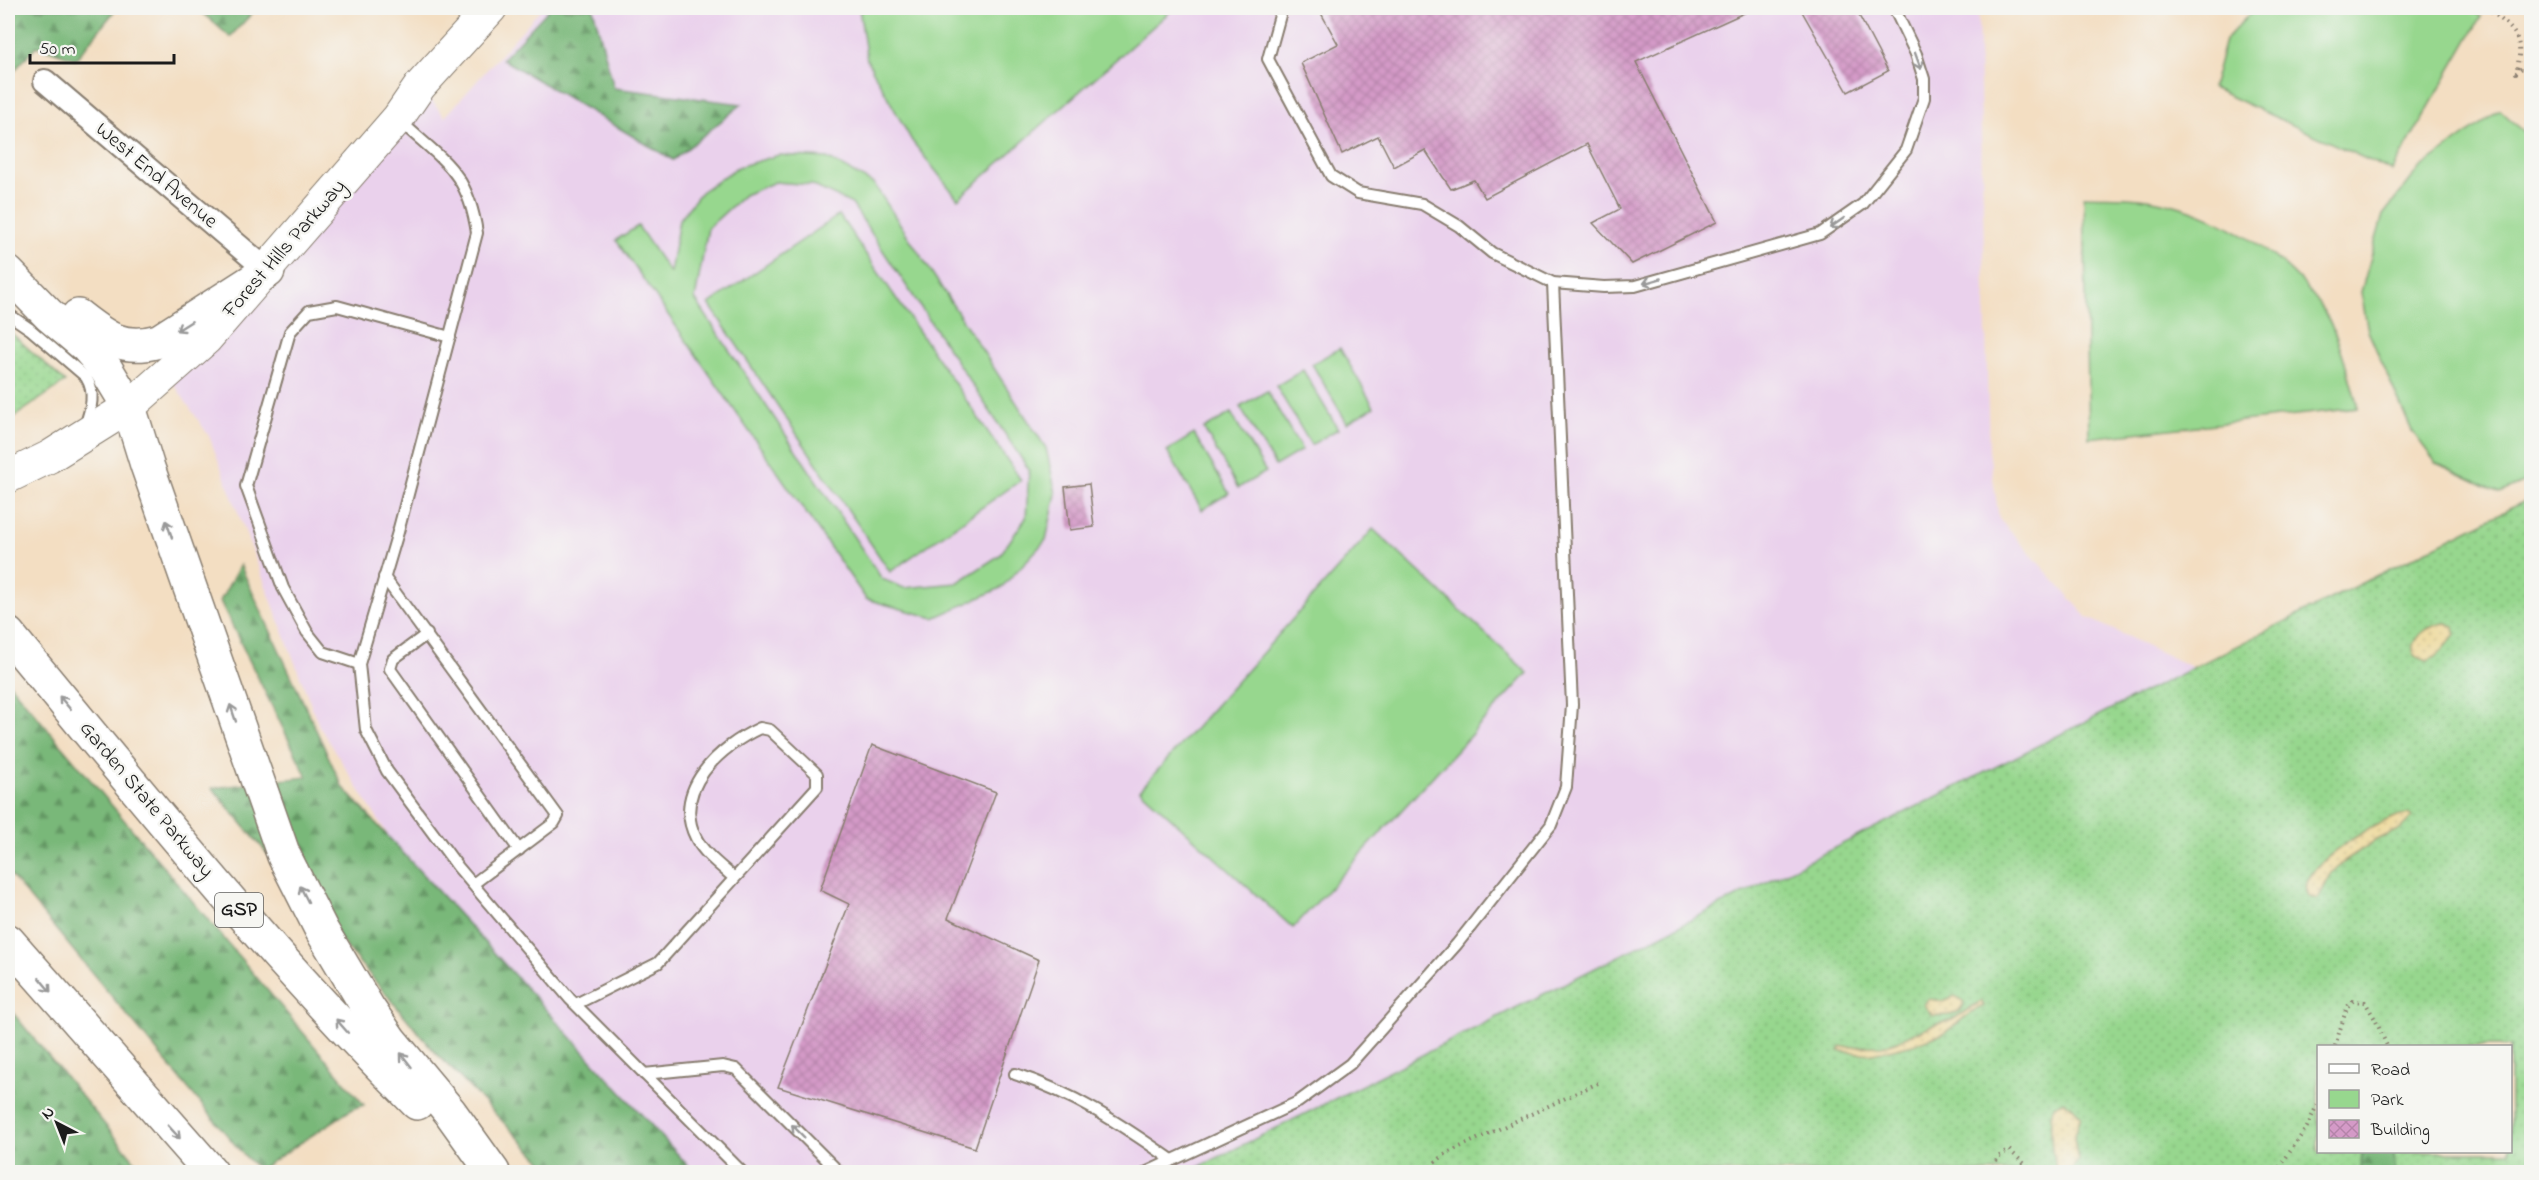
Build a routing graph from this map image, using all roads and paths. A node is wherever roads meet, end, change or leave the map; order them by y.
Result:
1 (491, 8) edge
2 (1283, 8) edge
3 (1894, 8) edge
4 (2487, 8) edge
5 (2532, 60) edge
6 (45, 81) dead end
7 (398, 118) junction
8 (268, 271) junction
9 (8, 272) edge
10 (1553, 283) junction
11 (8, 314) edge
12 (450, 337) junction
13 (129, 407) junction
14 (82, 436) junction
15 (8, 477) edge
16 (384, 577) junction
17 (8, 634) edge
18 (427, 634) junction
19 (358, 664) junction
20 (519, 850) junction
21 (734, 878) junction
22 (473, 884) junction
23 (8, 941) edge
24 (576, 1004) junction
25 (2336, 1045) edge
26 (2386, 1045) edge
27 (644, 1074) junction
28 (1015, 1074) dead end
29 (1598, 1083) dead end
30 (2317, 1107) edge
31 (1172, 1161) junction
32 (211, 1173) edge
33 (486, 1173) edge
34 (493, 1173) edge
35 (742, 1173) edge
36 (839, 1173) edge
37 (1147, 1173) edge
38 (1428, 1173) edge
39 (1991, 1173) edge
40 (2034, 1173) edge
41 (2276, 1173) edge

1 - 7 main road, Forest Hills Parkway
2 - 10 lane
3 -> 10 lane
4 - 5 path
6 - 8 street, West End Avenue
7 - 8 main road, Forest Hills Parkway
7 - 12 lane
8 -> 9 highway
8 - 13 main road, Forest Hills Parkway
9 - 13 highway
10 - 31 lane
11 - 14 lane
12 - 16 lane
12 - 19 lane
13 - 14 main road, Forest Hills Parkway
34 -> 13 highway
14 - 15 main road, Forest Hills Parkway
16 - 18 lane
16 - 19 lane
33 -> 17 highway, Garden State Parkway / GSP
18 - 20 lane
18 - 20 lane
19 - 22 lane
20 - 22 lane
21 - 21 lane
21 - 24 lane
22 - 24 lane
23 -> 32 highway
24 - 27 lane
25 - 26 path
27 - 35 lane
36 -> 27 lane
28 - 31 lane
29 - 38 path
30 - 41 path
31 - 37 lane
39 - 40 path

